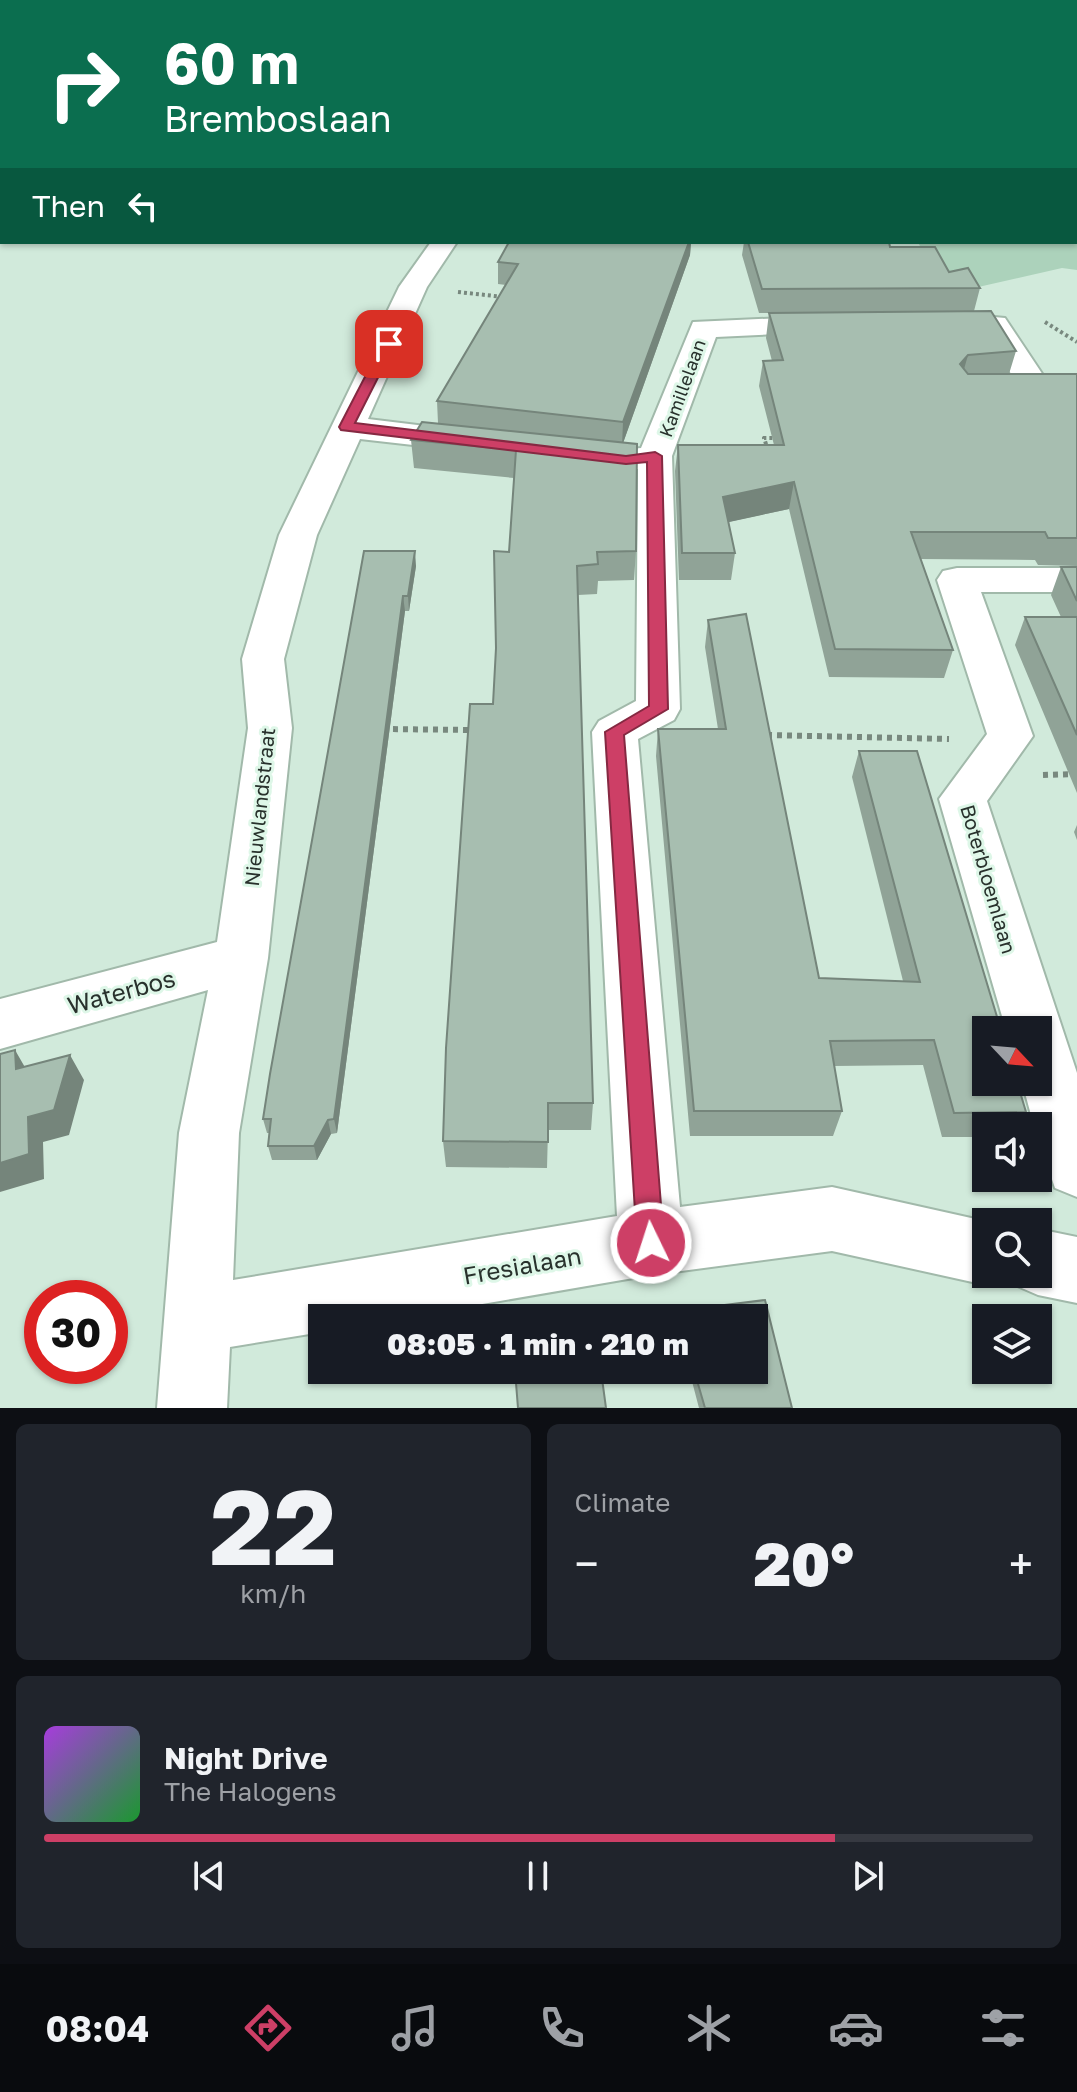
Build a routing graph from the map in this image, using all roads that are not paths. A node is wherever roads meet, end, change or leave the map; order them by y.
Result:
1 (443, 244) edge
2 (862, 324) edge
3 (939, 324) edge
4 (1077, 388) edge
5 (346, 427) junction
6 (502, 445) edge
7 (548, 451) edge
8 (655, 456) junction
9 (1077, 580) edge
10 (241, 958) junction
11 (1030, 1016) edge
12 (0, 1024) edge
13 (1052, 1086) edge
14 (1077, 1167) edge
15 (651, 1243) junction
16 (972, 1250) edge
17 (1052, 1265) edge
18 (1077, 1270) edge
19 (200, 1319) junction
20 (192, 1408) edge

1 - 5 street, Nieuwlandstraat
2 - 8 street, Kamillelaan
3 - 4 street
5 - 6 street
5 - 10 street, Nieuwlandstraat
7 - 8 street, Kamillelaan
8 - 15 street
9 - 11 street, Boterbloemlaan
10 - 12 street, Waterbos
10 - 19 street, Nieuwlandstraat
13 - 14 street
15 - 16 street, Fresialaan
15 - 19 street, Fresialaan
17 - 18 street
19 - 20 street, Nieuwlandstraat

